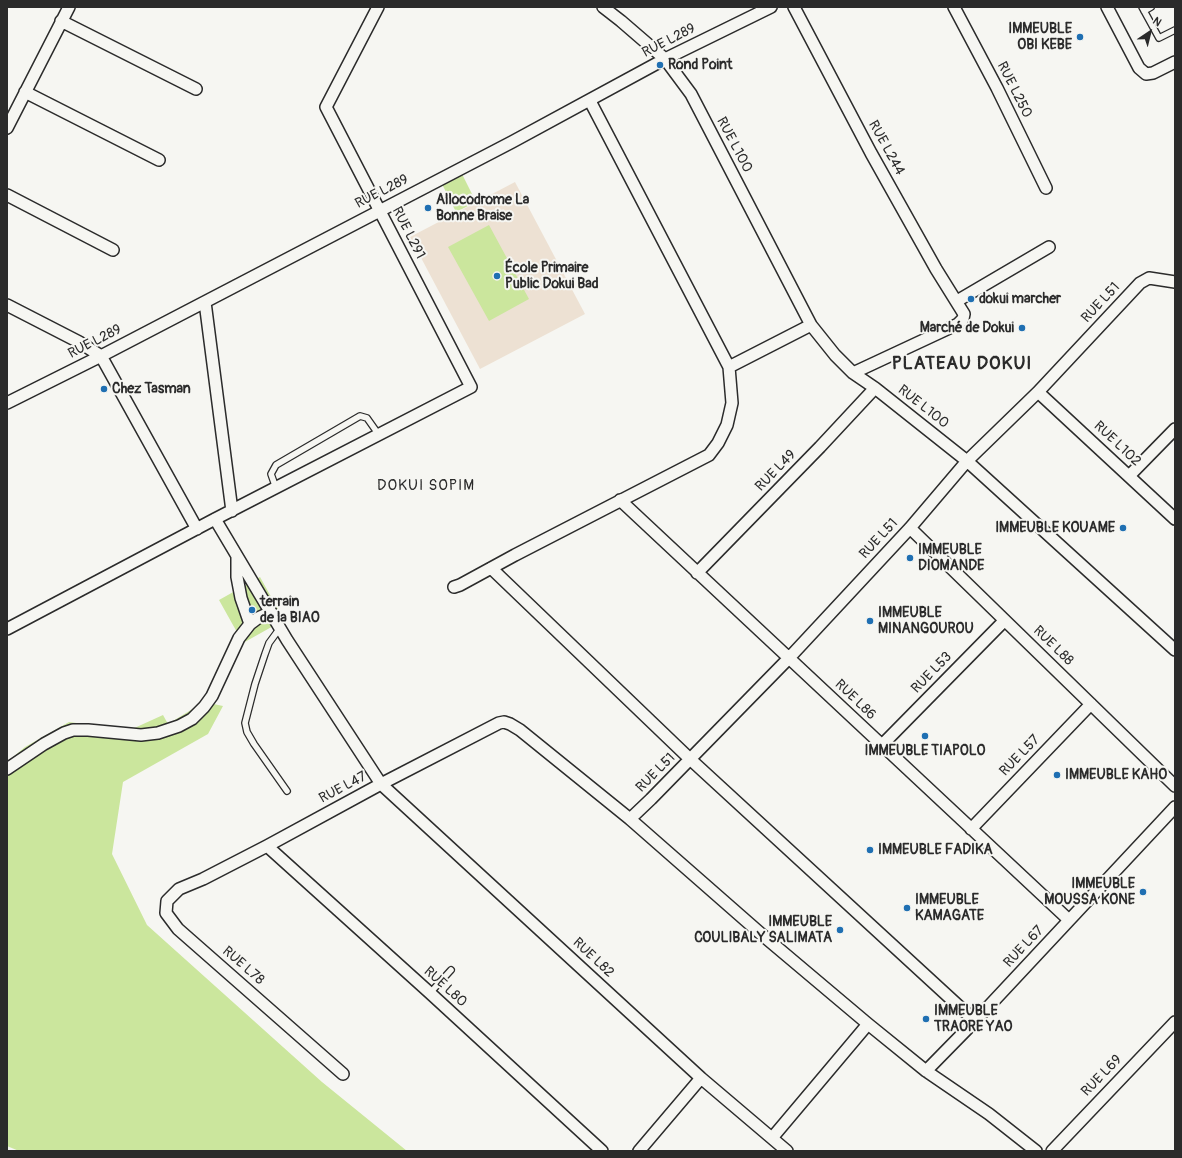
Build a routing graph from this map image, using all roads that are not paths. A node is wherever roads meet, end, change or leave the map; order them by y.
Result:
1 (68, 7) edge
2 (378, 7) edge
3 (602, 7) edge
4 (771, 7) edge
5 (794, 7) edge
6 (954, 7) edge
7 (1107, 7) edge
8 (1151, 7) edge
9 (1143, 9) edge
10 (61, 21) junction
11 (1175, 30) edge
12 (665, 59) junction
13 (1175, 62) edge
14 (196, 89) dead end
15 (25, 92) junction
16 (590, 101) junction
17 (7, 128) edge
18 (159, 160) dead end
19 (1046, 188) dead end
20 (7, 195) edge
21 (379, 211) junction
22 (1049, 247) dead end
23 (113, 250) dead end
24 (1175, 282) edge
25 (957, 301) junction
26 (204, 302) junction
27 (7, 305) edge
28 (811, 325) junction
29 (101, 356) junction
30 (729, 367) junction
31 (853, 373) junction
32 (875, 388) junction
33 (1038, 392) junction
34 (7, 403) edge
35 (1175, 428) edge
36 (379, 435) junction
37 (967, 461) junction
38 (1129, 476) junction
39 (276, 488) junction
40 (620, 500) junction
41 (232, 510) junction
42 (215, 519) junction
43 (1175, 519) edge
44 (197, 528) junction
45 (910, 528) junction
46 (237, 556) junction
47 (491, 568) junction
48 (697, 573) junction
49 (454, 587) dead end
50 (271, 612) junction
51 (1004, 621) junction
52 (250, 624) junction
53 (280, 628) junction
54 (7, 629) edge
55 (1175, 650) edge
56 (789, 658) junction
57 (1090, 704) junction
58 (882, 746) junction
59 (690, 759) junction
60 (7, 769) edge
61 (381, 784) junction
62 (1175, 786) edge
63 (287, 791) dead end
64 (1175, 807) edge
65 (630, 819) junction
66 (971, 828) junction
67 (267, 846) junction
68 (202, 879) joint
69 (1069, 920) junction
70 (451, 970) dead end
71 (430, 993) junction
72 (975, 1021) junction
73 (1175, 1022) edge
74 (868, 1024) junction
75 (926, 1071) junction
76 (343, 1074) dead end
77 (701, 1078) junction
78 (772, 1138) junction
79 (602, 1151) edge
80 (639, 1151) edge
81 (787, 1151) edge
82 (1036, 1151) edge
83 (1052, 1151) edge

1 - 10 street
2 - 21 street, RUE L291
3 - 12 street, RUE L100
4 - 12 street, RUE L289
5 - 25 street, RUE L244
6 - 19 street, RUE L250
7 - 13 street
8 - 9 lane
9 - 11 lane
10 - 14 street
10 - 15 street
12 - 16 street, RUE L289
12 - 28 street, RUE L100
15 - 17 street
15 - 18 street
16 - 21 street, RUE L289
16 - 30 street
20 - 23 street
21 - 26 street, RUE L289
21 - 36 street, RUE L291
22 - 25 street
24 - 33 street, RUE L51
25 - 31 street, RUE L244
26 - 29 street, RUE L289
26 - 41 street
27 - 29 street
28 - 30 street
28 - 31 street, RUE L100
29 - 34 street, RUE L289
29 - 44 street
30 - 40 street
31 - 32 street, RUE L100
32 - 37 street, RUE L100
32 - 48 street, RUE L49
33 - 37 street, RUE L51
33 - 38 street, RUE L102
35 - 38 street
36 - 39 street
36 - 39 lane
37 - 45 street, RUE L51
37 - 55 street, RUE L100
38 - 43 street, RUE L102
39 - 41 street
40 - 47 street
40 - 48 street, RUE L86
41 - 42 street
42 - 44 street
42 - 46 street, RUE L82
44 - 54 street
45 - 51 street, RUE L88
45 - 56 street, RUE L51
46 - 50 street, RUE L82
46 - 52 street
47 - 49 street
47 - 59 street
48 - 56 street, RUE L86
50 - 52 street
50 - 53 street, RUE L82
51 - 57 street, RUE L88
51 - 58 street, RUE L53
52 - 60 street
53 - 61 street, RUE L82
53 - 63 lane
56 - 58 street, RUE L86
56 - 59 street, RUE L51
57 - 62 street, RUE L88
57 - 66 street, RUE L57
58 - 66 street, RUE L86
59 - 65 street, RUE L51
59 - 72 street
61 - 65 street, RUE L47
61 - 67 street, RUE L47
61 - 77 street, RUE L82
64 - 69 street, RUE L67
65 - 74 street
66 - 69 street, RUE L86
67 - 68 street, RUE L47
67 - 71 street, RUE L80
68 - 76 street, RUE L78
69 - 72 street, RUE L67
70 - 71 lane
71 - 79 street, RUE L80
72 - 75 street, RUE L67
73 - 83 street, RUE L69
74 - 75 street
74 - 78 street
75 - 82 street
77 - 78 street, RUE L82
77 - 80 street
78 - 81 street, RUE L82

